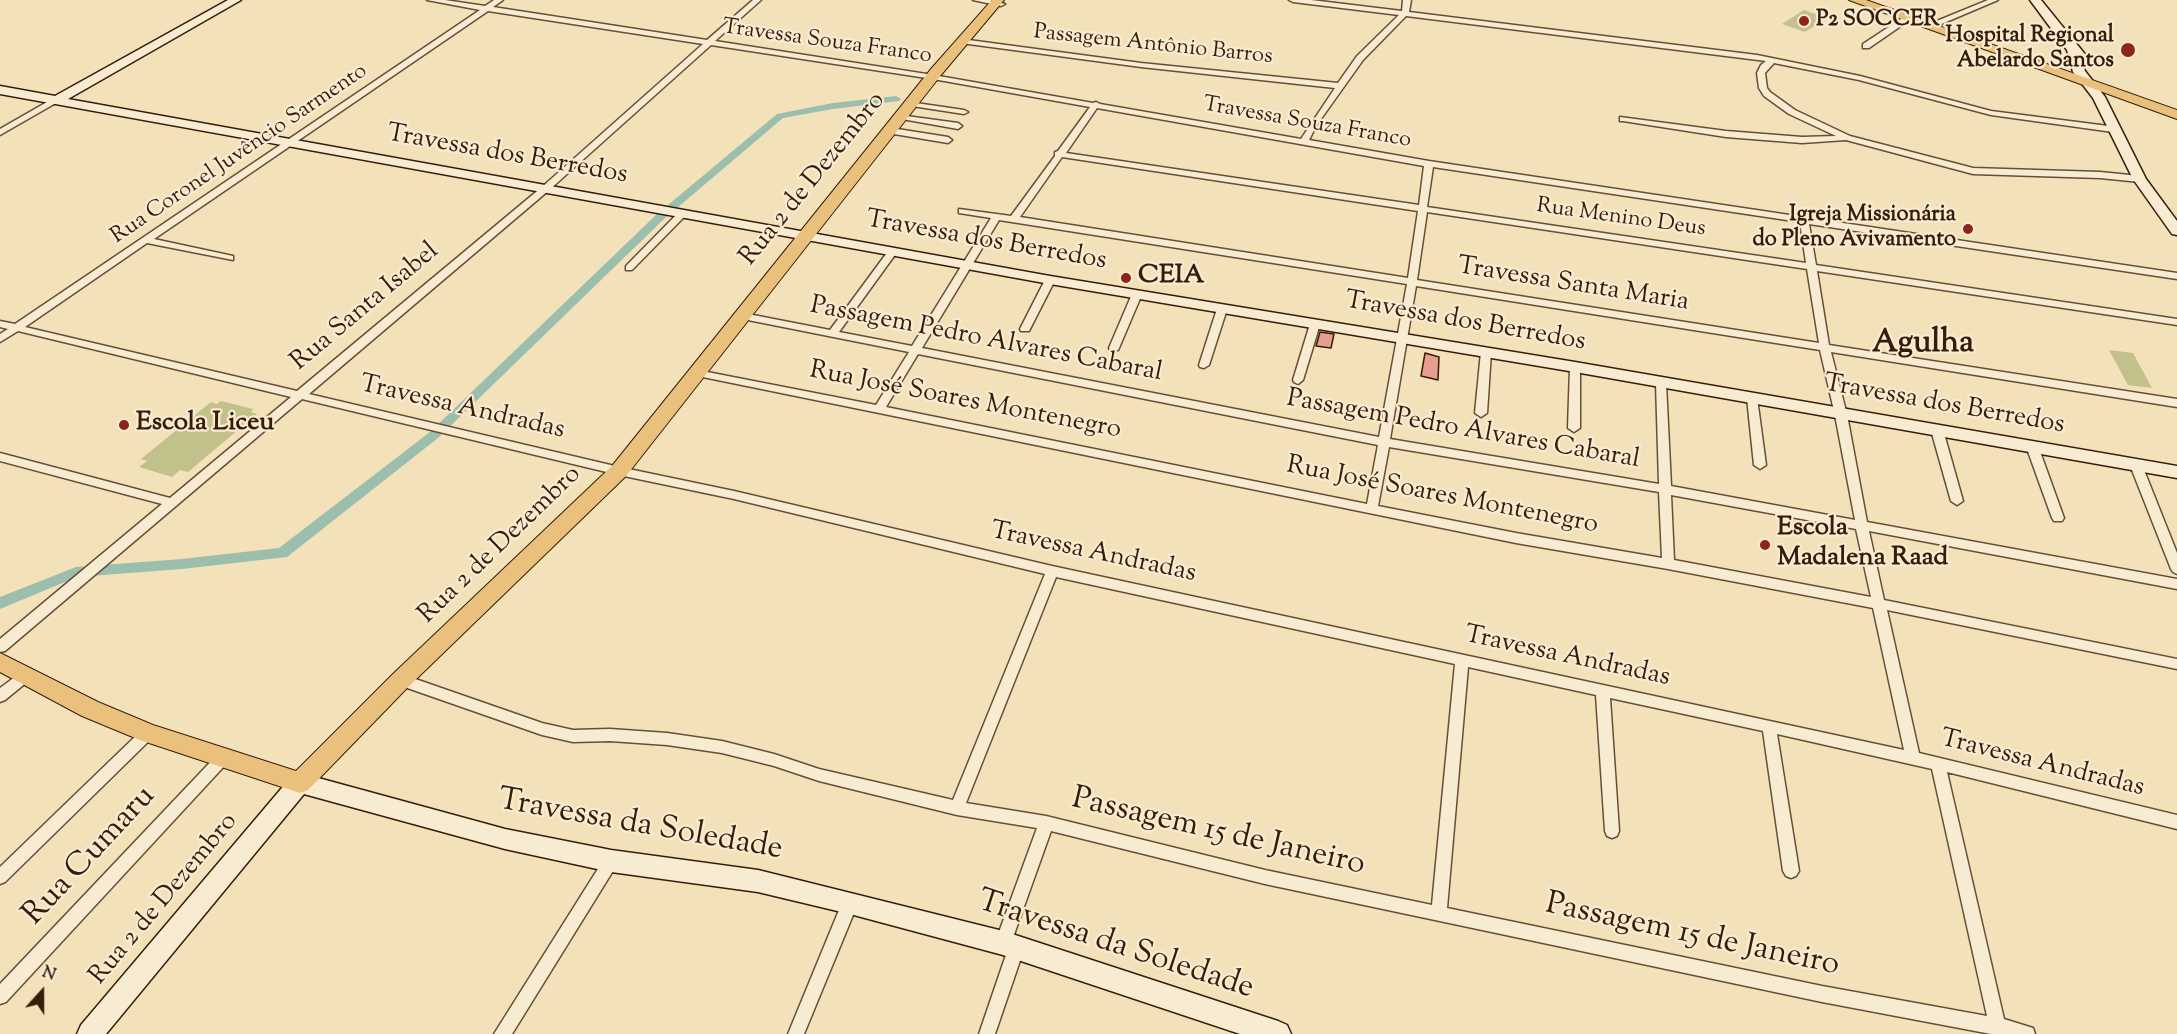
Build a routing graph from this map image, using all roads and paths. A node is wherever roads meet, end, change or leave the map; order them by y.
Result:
1 (236, 0) edge
2 (431, 0) edge
3 (500, 0) edge
4 (757, 0) edge
5 (977, 0) edge
6 (1293, 0) edge
7 (1407, 0) edge
8 (1855, 0) edge
9 (1873, 0) edge
10 (1994, 0) edge
11 (2035, 0) edge
12 (1000, 2) edge
13 (487, 9) junction
14 (1404, 13) junction
15 (1907, 19) junction
16 (1936, 23) junction
17 (964, 42) junction
18 (707, 43) junction
19 (1866, 46) dead end
20 (1773, 60) junction
21 (934, 78) junction
22 (2094, 80) junction
23 (1340, 86) junction
24 (0, 90) edge
25 (57, 100) junction
26 (912, 104) junction
27 (1095, 104) junction
28 (2177, 105) edge
29 (964, 112) dead end
30 (2177, 115) edge
31 (902, 117) junction
32 (1623, 119) dead end
33 (958, 126) dead end
34 (2113, 129) junction
35 (891, 131) junction
36 (0, 132) edge
37 (1847, 138) junction
38 (948, 140) dead end
39 (1304, 141) junction
40 (289, 143) junction
41 (1058, 154) junction
42 (1429, 164) junction
43 (2140, 179) junction
44 (545, 189) junction
45 (1422, 209) junction
46 (962, 211) dead end
47 (682, 214) junction
48 (996, 217) junction
49 (1014, 219) junction
50 (1804, 221) junction
51 (2177, 231) edge
52 (804, 237) junction
53 (146, 240) junction
54 (892, 252) junction
55 (230, 258) dead end
56 (966, 265) junction
57 (1810, 267) junction
58 (629, 268) dead end
59 (2177, 276) edge
60 (1050, 280) junction
61 (1412, 283) junction
62 (1137, 294) junction
63 (1222, 309) junction
64 (743, 316) junction
65 (2177, 322) edge
66 (0, 324) edge
67 (1315, 324) junction
68 (16, 328) junction
69 (1025, 329) dead end
70 (833, 333) junction
71 (0, 339) edge
72 (1402, 339) junction
73 (1114, 348) dead end
74 (1825, 349) junction
75 (913, 350) junction
76 (1486, 352) junction
77 (1204, 365) dead end
78 (1575, 367) junction
79 (697, 373) junction
80 (1298, 380) dead end
81 (1662, 383) junction
82 (299, 395) junction
83 (1752, 398) junction
84 (2177, 403) edge
85 (879, 409) junction
86 (1481, 413) dead end
87 (1841, 415) junction
88 (1574, 428) dead end
89 (1937, 430) junction
90 (1384, 442) junction
91 (2032, 446) junction
92 (0, 457) edge
93 (1760, 465) dead end
94 (2136, 465) junction
95 (619, 471) junction
96 (2177, 472) edge
97 (1664, 489) junction
98 (1957, 501) dead end
99 (174, 503) junction
100 (1372, 508) junction
101 (2058, 518) dead end
102 (1862, 526) junction
103 (1668, 564) junction
104 (2177, 569) edge
105 (1052, 571) junction
106 (2177, 584) edge
107 (1880, 604) junction
108 (0, 647) edge
109 (1462, 660) junction
110 (0, 662) edge
111 (2177, 664) edge
112 (27, 674) junction
113 (401, 680) junction
114 (1603, 691) junction
115 (0, 696) edge
116 (1769, 727) junction
117 (148, 733) junction
118 (223, 758) junction
119 (1913, 758) junction
120 (1938, 765) junction
121 (300, 783) junction
122 (957, 808) junction
123 (2177, 822) edge
124 (1046, 823) junction
125 (1612, 831) dead end
126 (611, 861) junction
127 (1791, 871) dead end
128 (0, 877) edge
129 (850, 903) junction
130 (1438, 912) junction
131 (1009, 946) junction
132 (0, 996) edge
133 (1998, 1030) edge
134 (90, 1034) edge
135 (502, 1034) edge
136 (796, 1034) edge
137 (987, 1034) edge
138 (1278, 1034) edge
139 (2027, 1034) edge

1 - 25 street
2 - 13 street, Travessa Souza Franco
3 - 13 street, Rua Coronel Juvêncio Sarmento
4 - 18 street, Rua Santa Isabel
5 - 12 street
6 - 14 street
7 - 14 street
8 - 15 main road
9 - 16 main road
10 - 16 street
11 - 22 street
12 - 17 main road, Rua 2 de Dezembro
13 - 18 street, Travessa Souza Franco
13 - 40 street, Rua Coronel Juvêncio Sarmento
14 - 20 street
14 - 23 street
15 - 19 street
15 - 22 main road
16 - 22 main road
17 - 21 main road, Rua 2 de Dezembro
17 - 23 street, Passagem Antônio Barros
18 - 21 street, Travessa Souza Franco
18 - 44 street, Rua Santa Isabel
20 - 34 street
20 - 37 street
21 - 26 main road, Rua 2 de Dezembro
21 - 27 street, Travessa Souza Franco
22 - 28 main road
22 - 30 main road
22 - 34 street
23 - 39 street
24 - 25 street, Travessa dos Berredos
25 - 36 street
25 - 40 street, Travessa dos Berredos
26 - 29 street
26 - 31 main road, Rua 2 de Dezembro
27 - 39 street, Travessa Souza Franco
27 - 41 street
31 - 33 street
31 - 35 main road, Rua 2 de Dezembro
32 - 37 street
34 - 43 street
35 - 38 street
35 - 52 main road, Rua 2 de Dezembro
37 - 43 street
39 - 42 street, Travessa Souza Franco
40 - 44 street, Travessa dos Berredos
40 - 53 street, Rua Coronel Juvêncio Sarmento
41 - 45 street, Rua Menino Deus
41 - 49 street
42 - 45 street
42 - 50 street, Travessa Souza Franco
43 - 51 street
44 - 47 street, Travessa dos Berredos
44 - 82 street, Rua Santa Isabel
45 - 57 street, Rua Menino Deus
45 - 61 street
46 - 48 street, Travessa Santa Maria
47 - 52 street, Travessa dos Berredos
47 - 58 street
48 - 49 street, Travessa Santa Maria
48 - 56 street
49 - 61 street, Travessa Santa Maria
50 - 57 street
50 - 59 street, Travessa Souza Franco
52 - 54 street, Travessa dos Berredos
52 - 64 main road, Rua 2 de Dezembro
53 - 55 street
53 - 68 street, Rua Coronel Juvêncio Sarmento
54 - 56 street, Travessa dos Berredos
54 - 70 street
56 - 60 street, Travessa dos Berredos
56 - 75 street
57 - 65 street, Rua Menino Deus
57 - 74 street
60 - 62 street, Travessa dos Berredos
60 - 69 street
61 - 72 street
61 - 74 street, Travessa Santa Maria
62 - 63 street, Travessa dos Berredos
62 - 73 street
63 - 67 street, Travessa dos Berredos
63 - 77 street
64 - 70 street, Passagem Pedro Alvares Cabaral
64 - 79 main road, Rua 2 de Dezembro
66 - 68 street, Travessa Andradas
67 - 72 street, Travessa dos Berredos
67 - 80 street
68 - 71 street, Rua Coronel Juvêncio Sarmento
68 - 82 street, Travessa Andradas
70 - 75 street, Passagem Pedro Alvares Cabaral
72 - 76 street, Travessa dos Berredos
72 - 90 street
74 - 84 street, Travessa Santa Maria
74 - 87 street
75 - 85 street
75 - 90 street, Passagem Pedro Alvares Cabaral
76 - 78 street, Travessa dos Berredos
76 - 86 street
78 - 81 street, Travessa dos Berredos
78 - 88 street
79 - 85 street, Rua José Soares Montenegro
79 - 95 main road, Rua 2 de Dezembro
81 - 83 street, Travessa dos Berredos
81 - 97 street
82 - 95 street, Travessa Andradas
82 - 99 street, Rua Santa Isabel
83 - 87 street, Travessa dos Berredos
83 - 93 street
85 - 100 street, Rua José Soares Montenegro
87 - 89 street, Travessa dos Berredos
87 - 102 street
89 - 91 street, Travessa dos Berredos
89 - 98 street
90 - 97 street, Passagem Pedro Alvares Cabaral
90 - 100 street
91 - 94 street, Travessa dos Berredos
91 - 101 street
92 - 99 street
94 - 96 street, Travessa dos Berredos
94 - 104 street
95 - 105 street, Travessa Andradas
95 - 113 main road, Rua 2 de Dezembro
97 - 102 street, Passagem Pedro Alvares Cabaral
97 - 103 street
99 - 108 street, Rua Santa Isabel
100 - 103 street, Rua José Soares Montenegro
102 - 106 street, Passagem Pedro Alvares Cabaral
102 - 107 street
103 - 107 street, Rua José Soares Montenegro
105 - 109 street, Travessa Andradas
105 - 122 street
107 - 111 street, Rua José Soares Montenegro
107 - 119 street
109 - 114 street, Travessa Andradas
109 - 130 street
110 - 112 main road, Travessa da Soledade
112 - 115 street
112 - 117 main road, Travessa da Soledade
113 - 121 main road, Rua 2 de Dezembro
113 - 122 street, Passagem 15 de Janeiro
114 - 116 street, Travessa Andradas
114 - 125 street
116 - 119 street, Travessa Andradas
116 - 127 street
117 - 118 main road, Travessa da Soledade
117 - 128 street
118 - 121 main road, Travessa da Soledade
118 - 132 street, Rua Cumaru
119 - 120 street, Travessa Andradas
120 - 123 street, Travessa Andradas
120 - 133 street
121 - 126 street, Travessa da Soledade
121 - 134 street, Rua 2 de Dezembro
122 - 124 street, Passagem 15 de Janeiro
124 - 130 street, Passagem 15 de Janeiro
124 - 131 street
126 - 129 street, Travessa da Soledade
126 - 135 street
129 - 131 street, Travessa da Soledade
129 - 136 street
130 - 133 street, Passagem 15 de Janeiro
131 - 137 street
131 - 138 street, Travessa da Soledade
133 - 139 street, Passagem 15 de Janeiro

